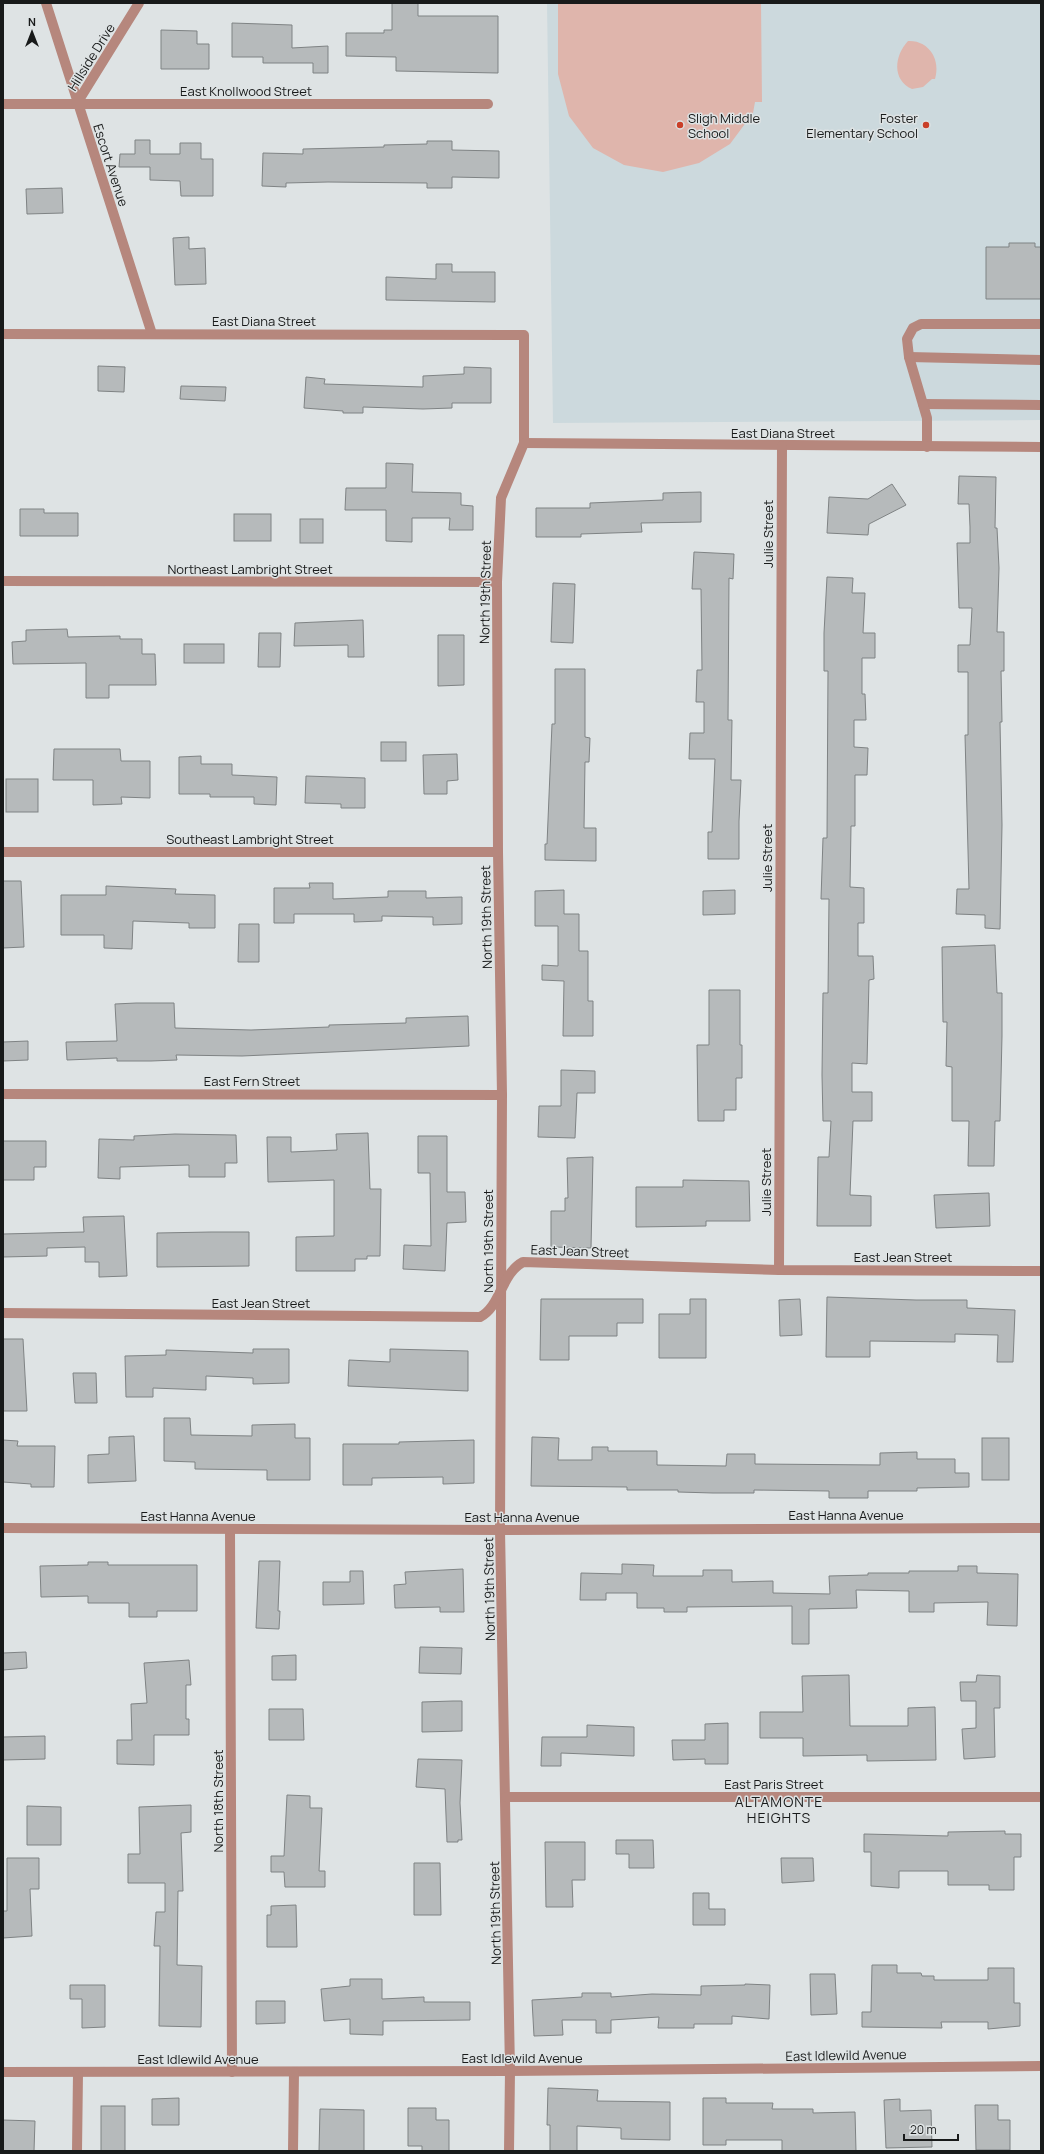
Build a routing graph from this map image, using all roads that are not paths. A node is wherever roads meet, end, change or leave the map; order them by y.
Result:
1 (46, 3) edge
2 (139, 3) edge
3 (77, 103) junction
4 (3, 104) edge
5 (488, 104) dead end
6 (1041, 324) edge
7 (3, 334) edge
8 (152, 334) junction
9 (524, 335) joint
10 (909, 358) junction
11 (1041, 360) edge
12 (923, 404) junction
13 (1041, 405) edge
14 (524, 443) junction
15 (782, 446) junction
16 (927, 447) junction
17 (1041, 447) edge
18 (3, 581) edge
19 (497, 582) junction
20 (3, 852) edge
21 (498, 852) junction
22 (3, 1094) edge
23 (502, 1094) junction
24 (779, 1270) junction
25 (1041, 1271) edge
26 (501, 1288) junction
27 (3, 1313) edge
28 (3, 1528) edge
29 (1041, 1528) edge
30 (230, 1529) junction
31 (500, 1530) junction
32 (506, 1797) junction
33 (1041, 1797) edge
34 (1041, 2066) edge
35 (510, 2071) junction
36 (3, 2072) edge
37 (232, 2072) junction
38 (294, 2072) junction
39 (78, 2073) junction
40 (78, 2151) edge
41 (293, 2151) edge
42 (509, 2151) edge

1 - 3 street, Escort Avenue
2 - 3 street, Hillside Drive
3 - 4 street, East Knollwood Street
3 - 5 street, East Knollwood Street
3 - 8 street, Escort Avenue
6 - 10 street
7 - 8 street, East Diana Street
8 - 9 street, East Diana Street
9 - 14 street, North 19th Street
10 - 11 street
10 - 12 street
12 - 13 street
12 - 16 street
14 - 15 street, East Diana Street
14 - 19 street, North 19th Street
15 - 16 street, East Diana Street
15 - 24 street, Julie Street
16 - 17 street, East Diana Street
18 - 19 street, Northeast Lambright Street
19 - 21 street, North 19th Street
20 - 21 street, Southeast Lambright Street
21 - 23 street, North 19th Street
22 - 23 street, East Fern Street
23 - 26 street, North 19th Street
24 - 25 street, East Jean Street
24 - 26 street, East Jean Street
26 - 27 street, East Jean Street
26 - 31 street, North 19th Street
28 - 30 street, East Hanna Avenue
29 - 31 street, East Hanna Avenue
30 - 31 street, East Hanna Avenue
30 - 37 street, North 18th Street
31 - 32 street, North 19th Street
32 - 33 street, East Paris Street
32 - 35 street, North 19th Street
34 - 35 street, East Idlewild Avenue
35 - 38 street, East Idlewild Avenue
35 - 42 street, North 19th Street
36 - 39 street, East Idlewild Avenue
37 - 38 street, East Idlewild Avenue
37 - 39 street, East Idlewild Avenue
38 - 41 street
39 - 40 street

